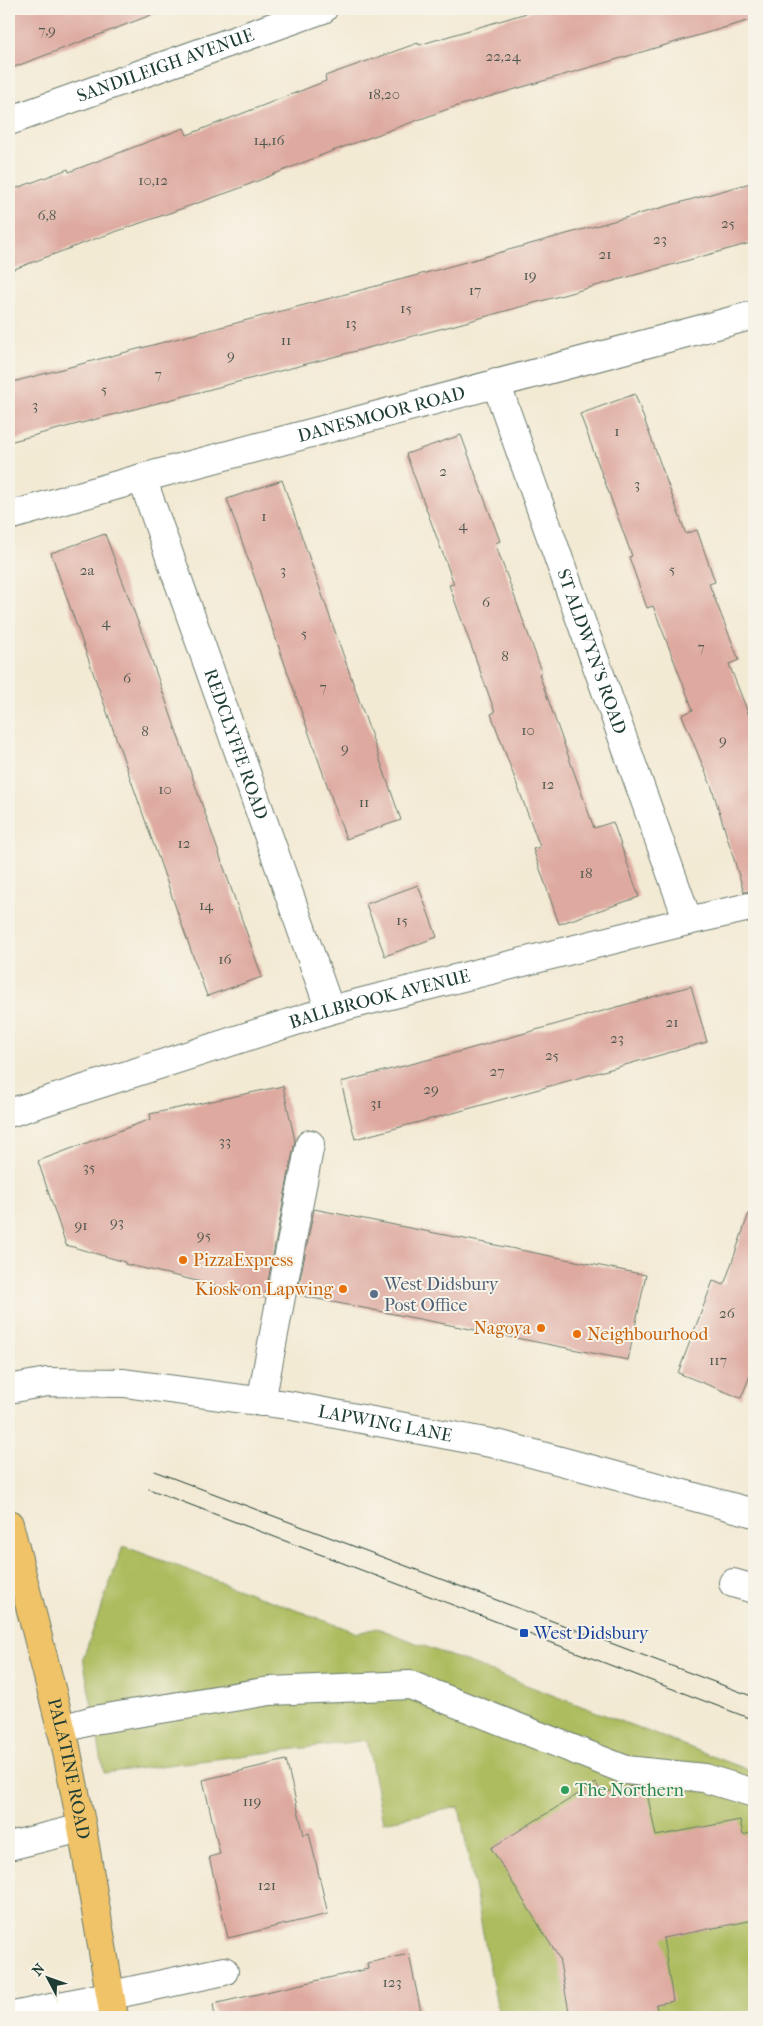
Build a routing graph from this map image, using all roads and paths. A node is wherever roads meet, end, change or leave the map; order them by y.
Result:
1 (322, 9) edge
2 (9, 121) edge
3 (754, 315) edge
4 (496, 383) junction
5 (142, 478) junction
6 (9, 516) edge
7 (754, 906) edge
8 (688, 921) junction
9 (330, 1010) junction
10 (9, 1113) edge
11 (310, 1144) dead end
12 (9, 1389) edge
13 (261, 1402) junction
14 (754, 1513) edge
15 (9, 1524) edge
16 (61, 1729) junction
17 (754, 1794) edge
18 (82, 1828) junction
19 (9, 1846) edge
20 (224, 1971) dead end
21 (112, 2007) edge
22 (9, 2017) edge

1 - 2 street, SANDILEIGH AVENUE
3 - 4 street, DANESMOOR ROAD
4 - 5 street, DANESMOOR ROAD
4 - 8 street, ST ALDWYN'S ROAD
5 - 6 street, DANESMOOR ROAD
5 - 9 street, REDCLYFFE ROAD
7 - 8 street, BALLBROOK AVENUE
8 - 9 street, BALLBROOK AVENUE
9 - 10 street, BALLBROOK AVENUE
11 - 13 street
12 - 13 street, LAPWING LANE
13 - 14 street, LAPWING LANE
15 - 16 main road, PALATINE ROAD
16 - 17 street
16 - 18 main road, PALATINE ROAD
18 - 19 street
18 - 21 main road, PALATINE ROAD
20 - 21 street
21 - 22 street

